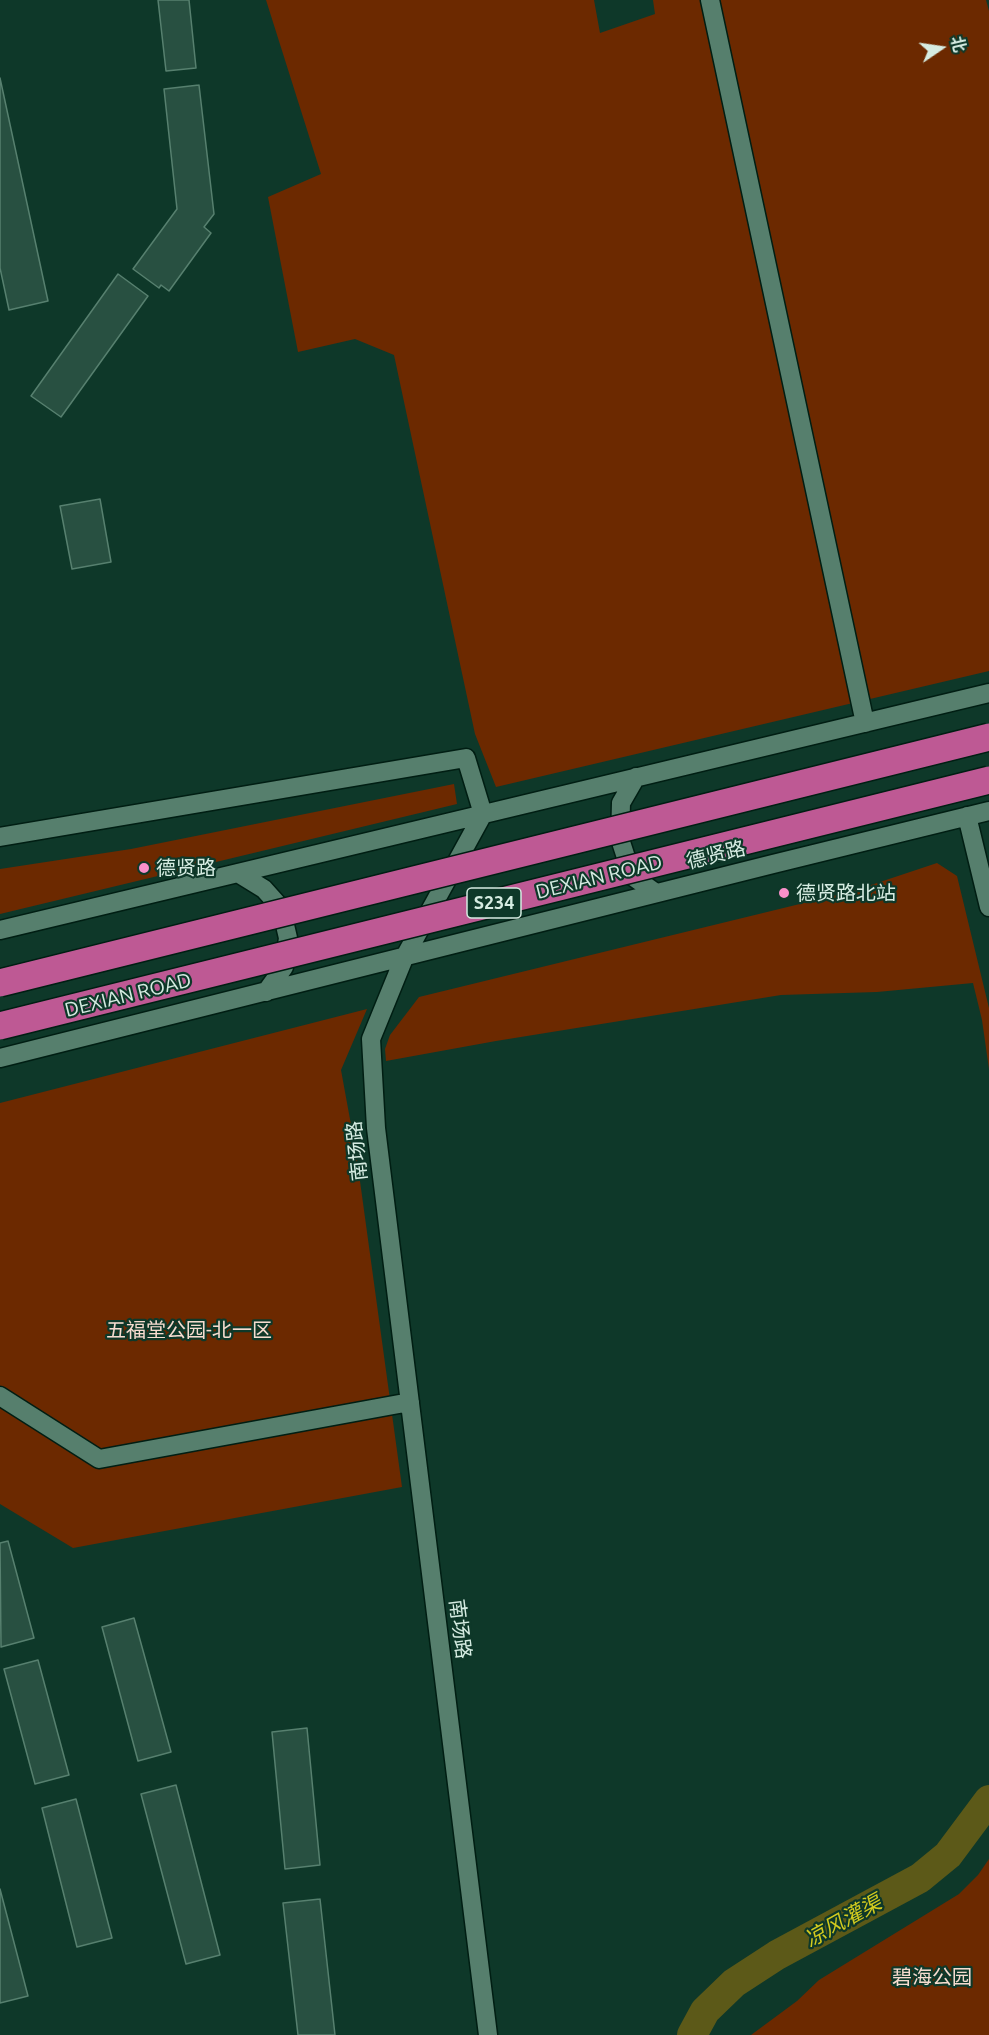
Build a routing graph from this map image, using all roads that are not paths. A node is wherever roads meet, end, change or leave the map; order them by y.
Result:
1 (710, 0) edge
2 (989, 693) edge
3 (865, 723) junction
4 (989, 737) edge
5 (636, 777) junction
6 (989, 780) edge
7 (989, 811) edge
8 (483, 814) junction
9 (967, 816) junction
10 (0, 837) edge
11 (238, 873) junction
12 (656, 893) junction
13 (989, 907) edge
14 (0, 930) edge
15 (404, 958) junction
16 (0, 983) edge
17 (266, 992) junction
18 (0, 1026) edge
19 (0, 1058) edge
20 (0, 1396) edge
21 (410, 1402) junction
22 (488, 2035) edge

1 - 3 street
2 - 3 street
3 - 5 street
4 - 16 highway, DEXIAN ROAD / S234, bridge
5 - 8 street
5 - 12 street
6 - 18 highway, DEXIAN ROAD / S234, bridge
7 - 9 street, 德贤路
8 - 10 street
8 - 11 street
8 - 15 street, 南场路
9 - 12 street, 德贤路
9 - 13 street
11 - 14 street
11 - 17 street
12 - 15 street, 德贤路
15 - 17 street, 德贤路
15 - 21 street, 南场路
17 - 19 street, 德贤路
20 - 21 street
21 - 22 street, 南场路

